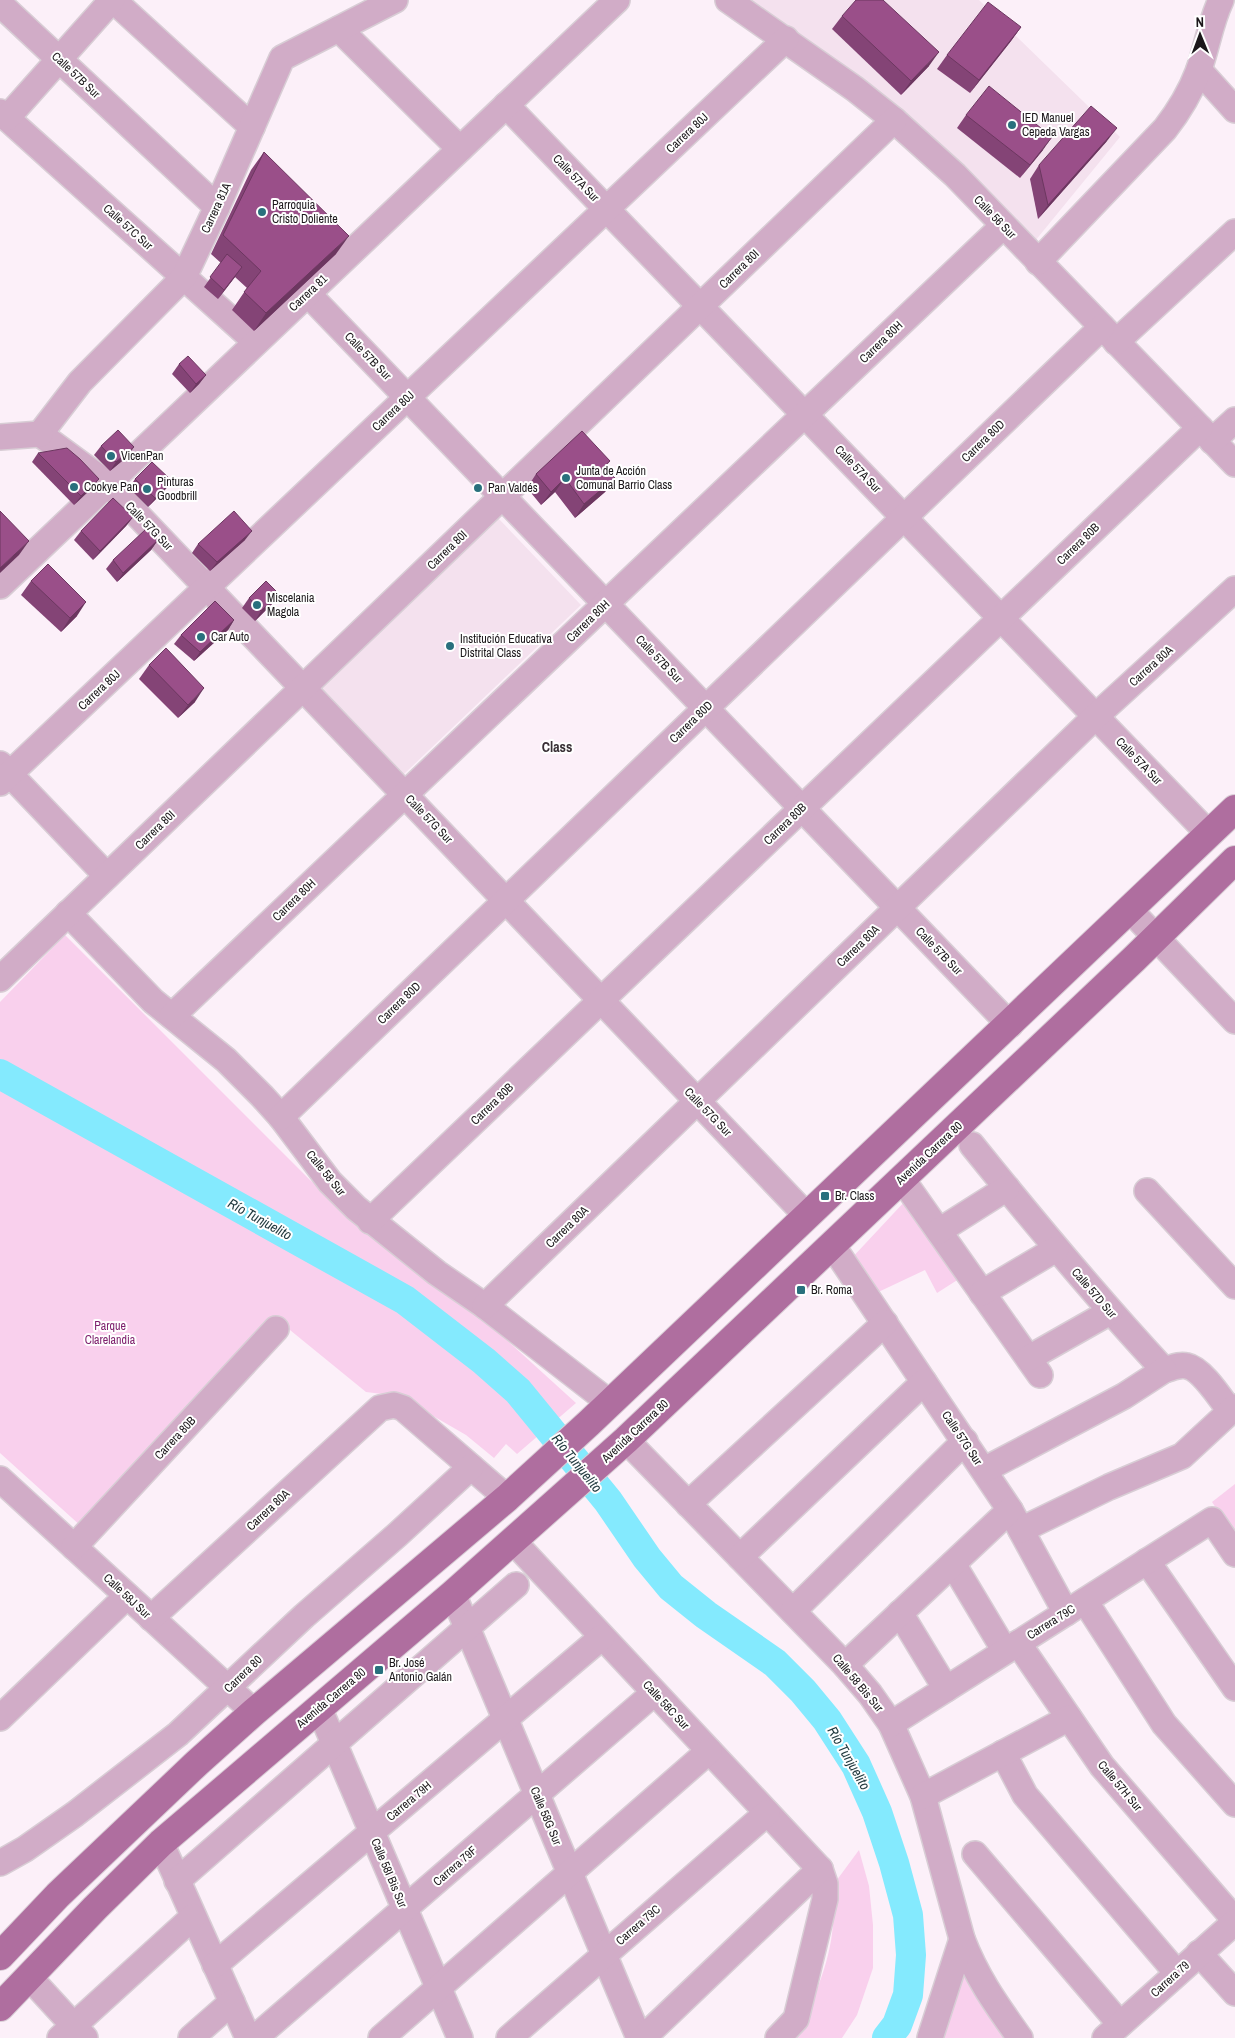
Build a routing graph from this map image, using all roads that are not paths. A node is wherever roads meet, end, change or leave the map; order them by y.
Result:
1 (113, 0) edge
2 (395, 0) edge
3 (616, 0) edge
4 (728, 0) edge
5 (1221, 0) edge
6 (0, 4) edge
7 (339, 29) junction
8 (786, 39) junction
9 (59, 59) junction
10 (1199, 70) junction
11 (506, 105) junction
12 (1235, 110) edge
13 (3, 115) edge
14 (894, 120) junction
15 (248, 136) junction
16 (460, 149) junction
17 (264, 166) edge
18 (217, 207) junction
19 (606, 209) junction
20 (1003, 226) junction
21 (1235, 232) edge
22 (1038, 262) junction
23 (184, 277) junction
24 (308, 294) junction
25 (700, 306) junction
26 (1109, 335) junction
27 (256, 342) junction
28 (408, 397) junction
29 (805, 415) junction
30 (1235, 420) edge
31 (40, 434) junction
32 (1206, 434) junction
33 (0, 437) edge
34 (1235, 464) edge
35 (108, 484) junction
36 (502, 496) junction
37 (904, 518) junction
38 (0, 586) edge
39 (207, 588) junction
40 (1235, 589) edge
41 (606, 604) junction
42 (1001, 618) junction
43 (303, 688) junction
44 (706, 708) junction
45 (1096, 716) junction
46 (3, 774) edge
47 (405, 795) junction
48 (802, 808) junction
49 (1235, 809) edge
50 (1209, 834) junction
51 (1235, 860) edge
52 (107, 876) junction
53 (506, 900) junction
54 (898, 908) junction
55 (1130, 910) junction
56 (68, 914) junction
57 (1156, 938) junction
58 (0, 980) edge
59 (601, 1000) junction
60 (172, 1016) junction
61 (1235, 1021) edge
62 (1010, 1025) junction
63 (698, 1101) junction
64 (281, 1117) junction
65 (972, 1145) dead end
66 (902, 1179) junction
67 (1006, 1188) junction
68 (1147, 1191) dead end
69 (807, 1216) junction
70 (370, 1221) junction
71 (938, 1231) junction
72 (832, 1245) junction
73 (1056, 1249) junction
74 (1235, 1286) edge
75 (982, 1293) junction
76 (485, 1306) junction
77 (1110, 1312) junction
78 (885, 1324) junction
79 (276, 1329) dead end
80 (1164, 1370) junction
81 (924, 1382) junction
82 (610, 1403) junction
83 (1233, 1409) edge
84 (965, 1442) junction
85 (621, 1445) junction
86 (471, 1467) junction
87 (984, 1470) junction
88 (0, 1479) edge
89 (506, 1498) junction
90 (688, 1504) junction
91 (1016, 1520) junction
92 (513, 1541) junction
93 (74, 1547) junction
94 (1235, 1554) edge
95 (740, 1557) junction
96 (1147, 1561) junction
97 (953, 1564) junction
98 (516, 1585) dead end
99 (454, 1594) junction
100 (128, 1596) junction
101 (1075, 1607) junction
102 (793, 1611) junction
103 (900, 1614) junction
104 (150, 1618) junction
105 (467, 1628) junction
106 (602, 1637) junction
107 (1011, 1647) junction
108 (845, 1665) junction
109 (228, 1688) junction
110 (1235, 1688) edge
111 (946, 1689) junction
112 (654, 1693) junction
113 (319, 1708) junction
114 (254, 1712) junction
115 (0, 1718) edge
116 (1068, 1718) junction
117 (506, 1719) junction
118 (891, 1724) junction
119 (334, 1744) junction
120 (709, 1751) junction
121 (1004, 1753) junction
122 (537, 1795) junction
123 (923, 1796) junction
124 (1235, 1804) edge
125 (767, 1813) junction
126 (372, 1833) junction
127 (161, 1843) junction
128 (975, 1854) dead end
129 (0, 1863) edge
130 (820, 1869) junction
131 (570, 1873) junction
132 (177, 1881) junction
133 (405, 1909) junction
134 (193, 1917) junction
135 (1235, 1921) edge
136 (962, 1938) junction
137 (1200, 1953) junction
138 (605, 1955) junction
139 (0, 1956) edge
140 (215, 1965) junction
141 (1177, 1973) junction
142 (29, 1977) junction
143 (438, 1988) junction
144 (1235, 1993) edge
145 (232, 2002) junction
146 (3, 2005) edge
147 (1112, 2031) edge
148 (73, 2034) edge
149 (191, 2038) edge
150 (248, 2038) edge
151 (255, 2038) edge
152 (380, 2038) edge
153 (460, 2038) edge
154 (510, 2038) edge
155 (641, 2038) edge
156 (778, 2038) edge
157 (930, 2038) edge
158 (1020, 2038) edge

1 - 9 street
1 - 15 street
2 - 7 street, Carrera 81A
3 - 11 street, Carrera 81
4 - 8 street, Calle 56 Sur
5 - 10 street
6 - 9 street, Calle 57B Sur
7 - 15 street, Carrera 81A
7 - 16 street
8 - 14 street, Calle 56 Sur
8 - 19 street, Carrera 80J
9 - 13 street
9 - 18 street, Calle 57B Sur
10 - 12 street
10 - 22 street
11 - 16 street, Carrera 81
11 - 19 street, Calle 57A Sur
13 - 23 street, Calle 57C Sur
14 - 20 street, Calle 56 Sur
14 - 25 street, Carrera 80I
15 - 17 street
15 - 18 street, Carrera 81A
16 - 24 street, Carrera 81
18 - 23 street, Carrera 81A
19 - 25 street, Calle 57A Sur
19 - 28 street, Carrera 80J
20 - 22 street, Calle 56 Sur
20 - 29 street, Carrera 80H
21 - 26 street, Carrera 80D
22 - 26 street, Calle 56 Sur
23 - 27 street, Calle 57C Sur
23 - 31 street, Carrera 81A
24 - 27 street, Carrera 81
24 - 28 street, Calle 57B Sur
25 - 29 street, Calle 57A Sur
25 - 36 street, Carrera 80I
26 - 32 street, Calle 56 Sur
26 - 37 street, Carrera 80D
27 - 35 street, Carrera 81
28 - 36 street, Calle 57B Sur
28 - 39 street, Carrera 80J
29 - 37 street, Calle 57A Sur
29 - 41 street, Carrera 80H
30 - 32 street, Carrera 80B
31 - 33 street
31 - 35 street, Calle 57G Sur
32 - 34 street, Calle 56 Sur
32 - 42 street, Carrera 80B
35 - 38 street, Carrera 81
35 - 39 street, Calle 57G Sur
36 - 41 street, Calle 57B Sur
36 - 43 street, Carrera 80I
37 - 42 street, Calle 57A Sur
37 - 44 street, Carrera 80D
39 - 43 street, Calle 57G Sur
39 - 46 street, Carrera 80J
40 - 45 street, Carrera 80A
41 - 44 street, Calle 57B Sur
41 - 47 street, Carrera 80H
42 - 45 street, Calle 57A Sur
42 - 48 street, Carrera 80B
43 - 47 street, Calle 57G Sur
43 - 52 street, Carrera 80I
44 - 48 street, Calle 57B Sur
44 - 53 street, Carrera 80D
45 - 50 street, Calle 57A Sur
45 - 54 street, Carrera 80A
46 - 52 street
47 - 53 street, Calle 57G Sur
47 - 60 street, Carrera 80H
48 - 54 street, Calle 57B Sur
48 - 59 street, Carrera 80B
49 - 50 main road
50 - 55 main road
51 - 57 main road, Avenida Carrera 80
52 - 56 street, Carrera 80I
53 - 59 street, Calle 57G Sur
53 - 64 street, Carrera 80D
54 - 62 street, Calle 57B Sur
54 - 63 street, Carrera 80A
55 - 57 street
55 - 62 main road
56 - 58 street, Carrera 80I
56 - 60 street, Calle 58 Sur
57 - 61 street
57 - 66 main road, Avenida Carrera 80
59 - 63 street, Calle 57G Sur
59 - 70 street, Carrera 80B
60 - 64 street, Calle 58 Sur
62 - 69 main road
63 - 69 street, Calle 57G Sur
63 - 76 street, Carrera 80A
64 - 70 street, Calle 58 Sur
65 - 67 street, Calle 57D Sur
66 - 71 street
66 - 72 main road, Avenida Carrera 80
67 - 71 street
67 - 73 street, Calle 57D Sur
68 - 74 street
69 - 82 main road
70 - 76 street, Calle 58 Sur
71 - 75 street
72 - 78 street, Calle 57G Sur
72 - 85 main road, Avenida Carrera 80
73 - 75 street
73 - 77 street, Calle 57D Sur
75 - 77 street
76 - 82 street, Calle 58 Sur
77 - 80 street, Calle 57D Sur
78 - 81 street, Calle 57G Sur
78 - 90 street
79 - 93 street, Carrera 80B
80 - 83 street
80 - 87 street
81 - 84 street, Calle 57G Sur
81 - 95 street
82 - 89 main road
83 - 91 street
84 - 87 street, Calle 57G Sur
84 - 102 street
85 - 90 street, Calle 58 Bis Sur
85 - 92 main road, Avenida Carrera 80
86 - 89 street
86 - 104 street, Carrera 80A
86 - 109 street, Carrera 80
87 - 91 street, Calle 57G Sur
88 - 93 street, Calle 58J Sur
89 - 114 main road
90 - 95 street, Calle 58 Bis Sur
91 - 97 street
91 - 101 street, Calle 57G Sur
92 - 99 main road, Avenida Carrera 80
92 - 106 street, Calle 58C Sur
93 - 100 street, Calle 58J Sur
94 - 96 street, Carrera 79C
95 - 102 street, Calle 58 Bis Sur
96 - 101 street, Carrera 79C
96 - 110 street
97 - 103 street
97 - 107 street, Calle 57H Sur
98 - 105 street
99 - 105 street, Calle 58G Sur
99 - 113 main road, Avenida Carrera 80
100 - 104 street, Calle 58J Sur
100 - 115 street
101 - 107 street, Carrera 79C
101 - 124 street, Calle 57G Sur
102 - 108 street, Calle 58 Bis Sur
103 - 108 street
103 - 111 street
104 - 109 street, Calle 58J Sur
105 - 117 street, Calle 58G Sur
105 - 119 street
106 - 112 street, Calle 58C Sur
106 - 117 street, Carrera 79H
107 - 111 street, Carrera 79C
107 - 116 street, Calle 57H Sur
108 - 118 street, Calle 58 Bis Sur
109 - 114 street, Calle 58J Sur
109 - 129 street, Carrera 80
111 - 118 street, Carrera 79C
112 - 120 street, Calle 58C Sur
112 - 122 street, Carrera 79F
113 - 119 street, Calle 58I Bis Sur
113 - 127 main road, Avenida Carrera 80
114 - 139 main road
116 - 121 street
116 - 135 street, Calle 57H Sur
117 - 122 street, Calle 58G Sur
117 - 126 street, Carrera 79H
118 - 123 street, Calle 58 Bis Sur
119 - 126 street, Calle 58I Bis Sur
119 - 132 street
120 - 125 street, Calle 58C Sur
120 - 131 street
121 - 123 street
121 - 141 street
122 - 131 street, Calle 58G Sur
122 - 133 street, Carrera 79F
123 - 136 street, Calle 58 Bis Sur
125 - 130 street, Calle 58C Sur
125 - 138 street, Carrera 79C
126 - 133 street, Calle 58I Bis Sur
126 - 140 street, Carrera 79H
127 - 132 street
127 - 142 main road, Avenida Carrera 80
128 - 147 street
130 - 155 street
130 - 156 street
131 - 138 street, Calle 58G Sur
131 - 143 street
132 - 134 street
133 - 143 street, Calle 58I Bis Sur
133 - 151 street, Carrera 79F
134 - 140 street
134 - 148 street
135 - 137 street, Carrera 79
136 - 157 street
136 - 158 street, Calle 58 Bis Sur
137 - 141 street, Carrera 79
137 - 144 street
138 - 154 street, Carrera 79C
138 - 155 street, Calle 58G Sur
140 - 145 street
141 - 147 street, Carrera 79
142 - 146 main road, Avenida Carrera 80
142 - 148 street
143 - 152 street
143 - 153 street, Calle 58I Bis Sur
145 - 149 street
145 - 150 street

